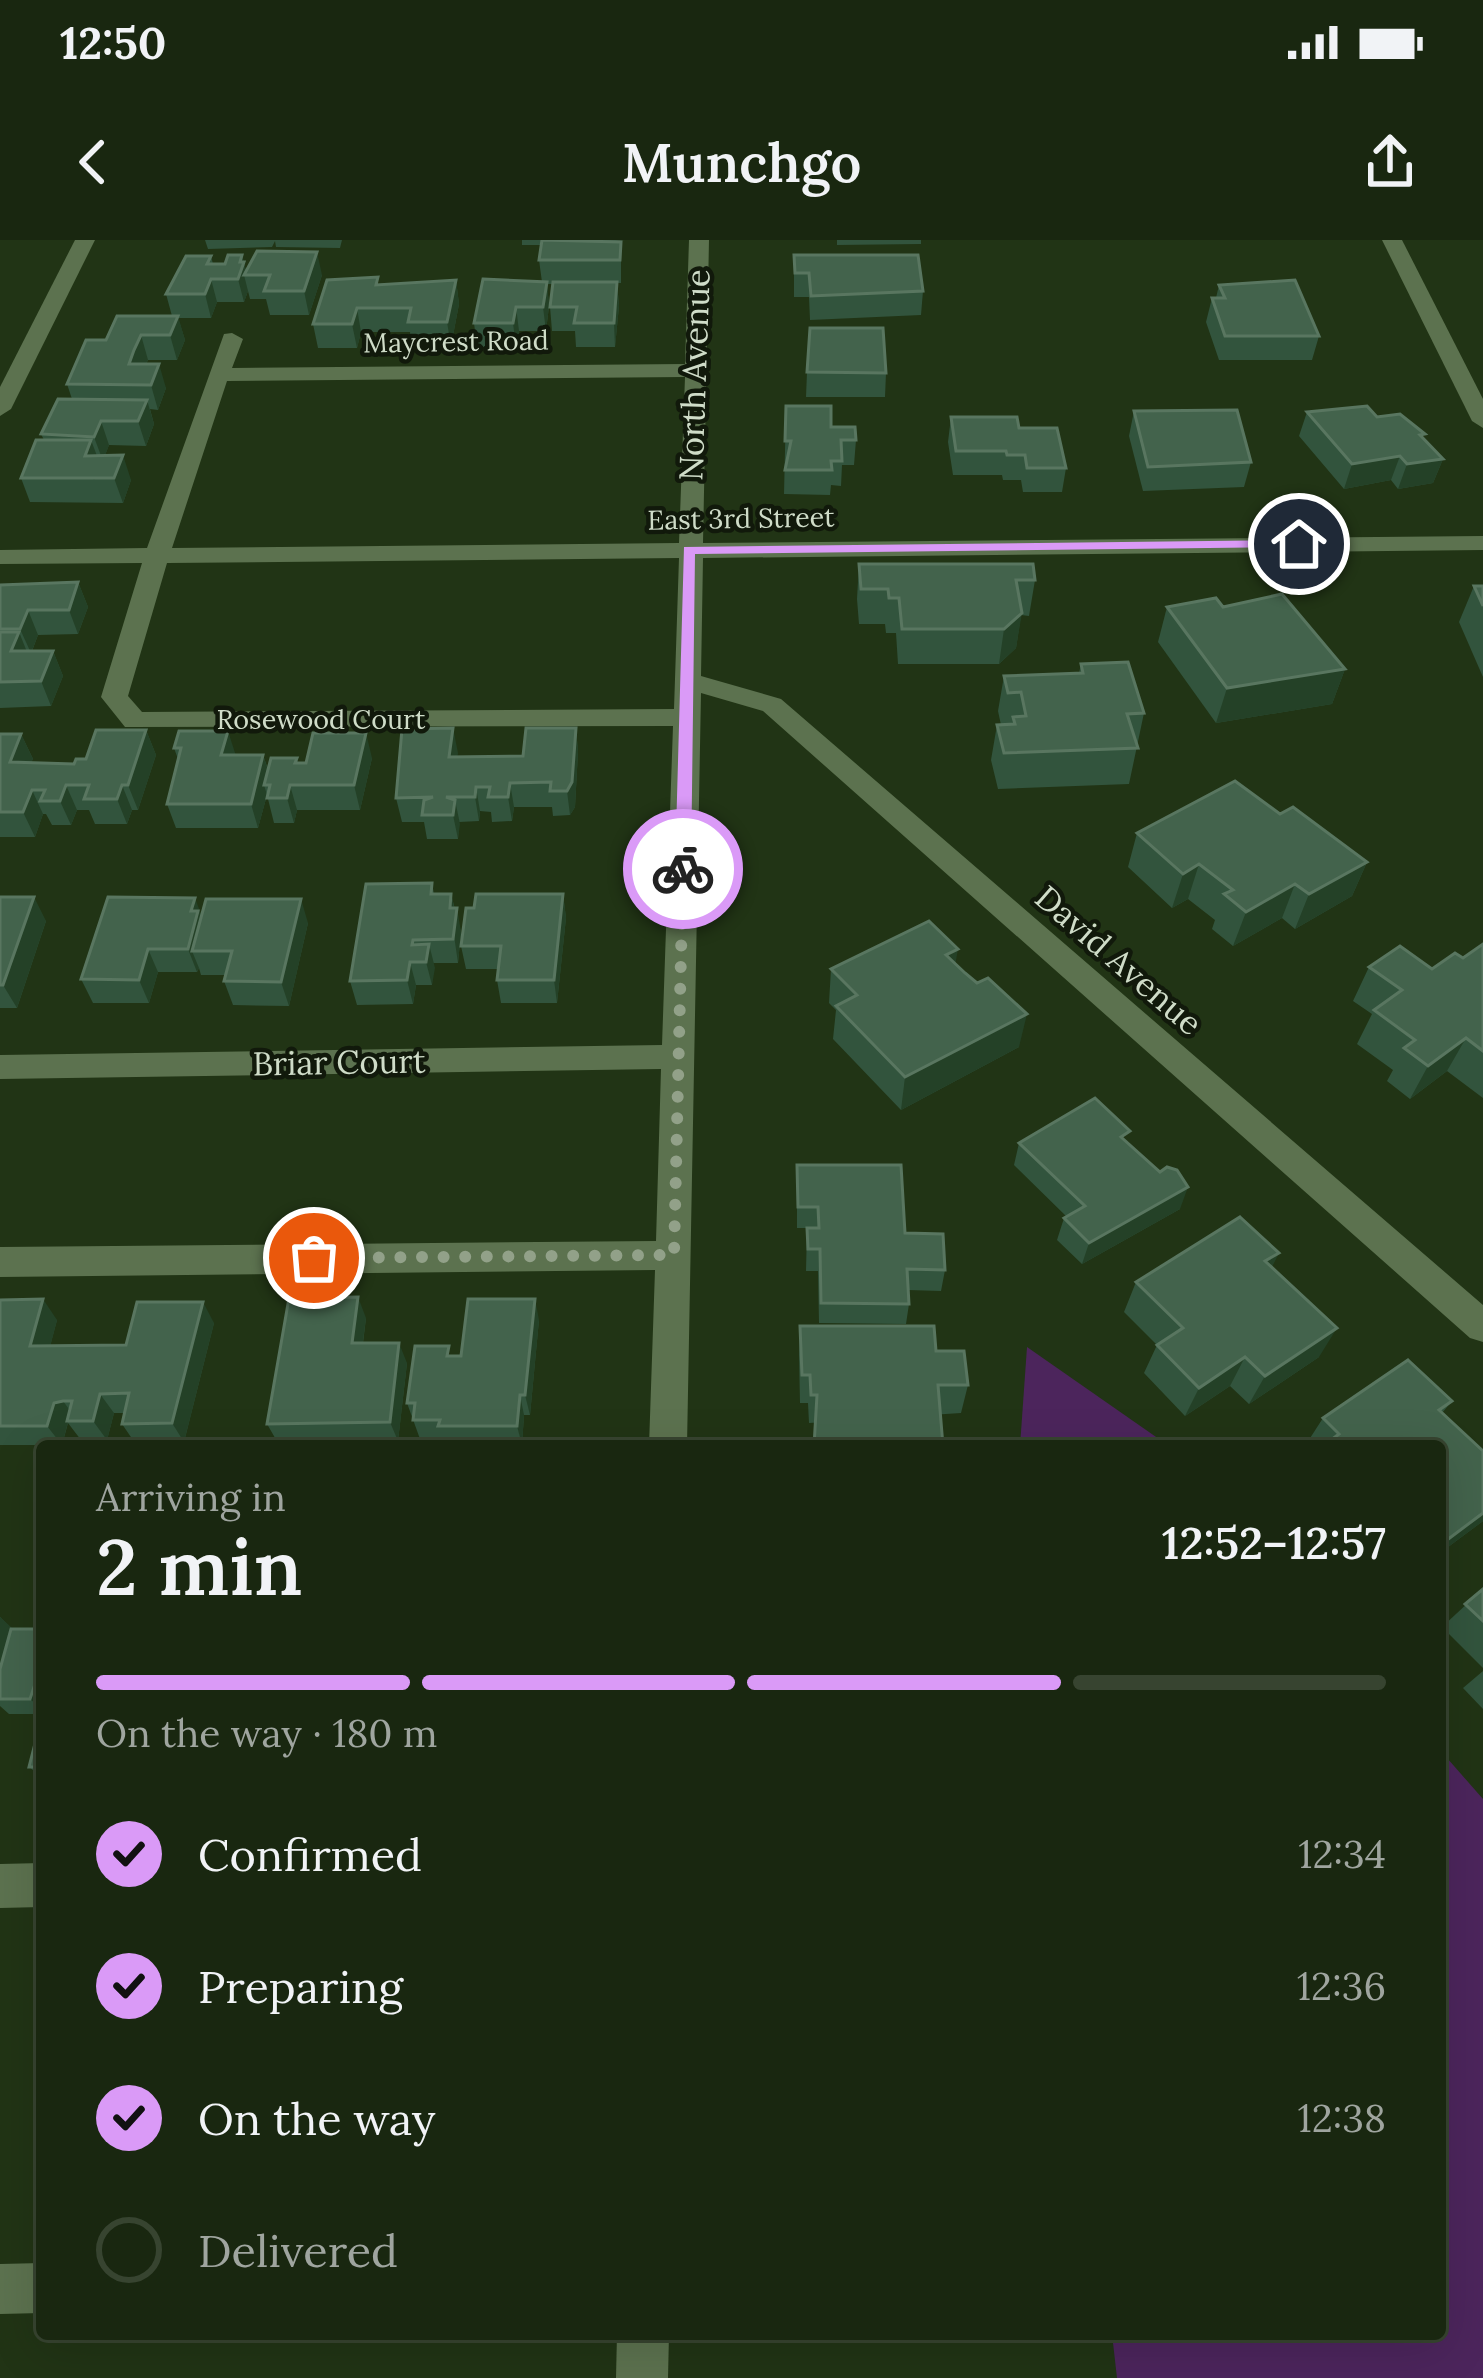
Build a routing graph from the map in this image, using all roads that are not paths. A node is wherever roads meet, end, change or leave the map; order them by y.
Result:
1 (85, 240) edge
2 (699, 240) edge
3 (1391, 240) edge
4 (232, 338) dead end
5 (694, 370) junction
6 (219, 374) junction
7 (0, 409) edge
8 (1483, 422) edge
9 (1483, 543) edge
10 (688, 550) junction
11 (157, 555) junction
12 (0, 556) edge
13 (690, 681) junction
14 (688, 717) junction
15 (678, 1057) junction
16 (0, 1067) edge
17 (674, 1255) junction
18 (0, 1262) edge
19 (1483, 1327) edge
20 (668, 1440) edge
21 (36, 1885) edge
22 (0, 1886) edge
23 (36, 2288) edge
24 (0, 2289) edge
25 (643, 2340) edge
26 (642, 2378) edge

1 - 7 street
2 - 5 street, North Avenue
3 - 8 street
4 - 6 street
5 - 6 street, Maycrest Road
5 - 10 street, North Avenue
6 - 11 street
9 - 10 street, East 3rd Street
10 - 11 street, East 3rd Street
10 - 13 street, North Avenue
11 - 12 street, East 3rd Street
11 - 14 street, Rosewood Court
13 - 14 street, North Avenue
13 - 19 street, David Avenue
14 - 15 street, North Avenue
15 - 16 street, Briar Court
15 - 17 street, North Avenue
17 - 18 street
17 - 20 street, North Avenue
21 - 22 street
23 - 24 street
25 - 26 street

